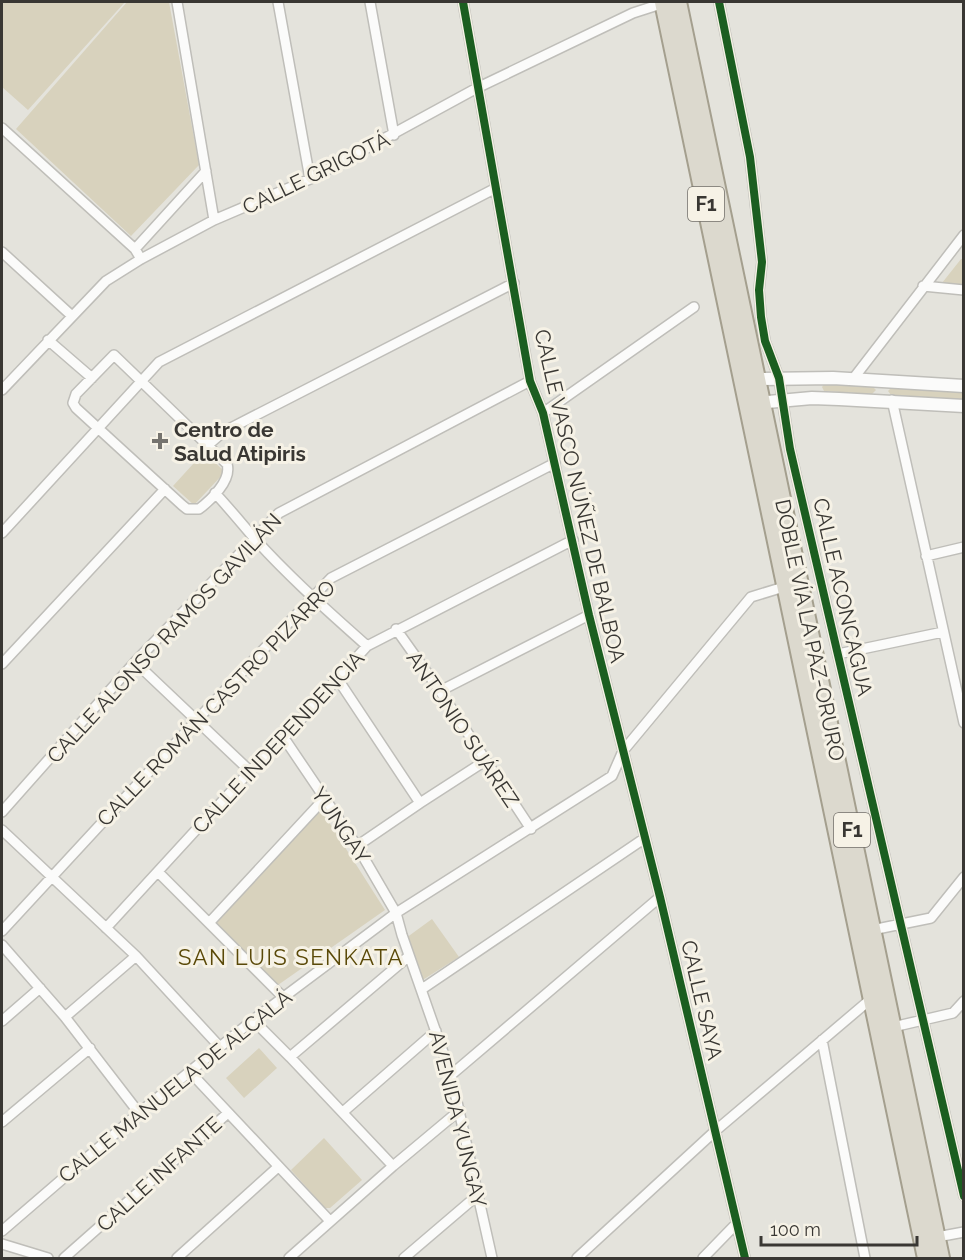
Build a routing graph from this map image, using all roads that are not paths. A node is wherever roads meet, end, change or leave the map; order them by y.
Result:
1 (177, 2) edge
2 (278, 2) edge
3 (370, 2) edge
4 (463, 2) edge
5 (630, 2) edge
6 (668, 2) edge
7 (719, 2) edge
8 (633, 13) junction
9 (477, 88) junction
10 (2, 128) edge
11 (394, 135) junction
12 (206, 171) junction
13 (310, 179) junction
14 (496, 188) junction
15 (214, 220) junction
16 (962, 240) edge
17 (135, 249) junction
18 (2, 252) edge
19 (141, 259) junction
20 (514, 283) junction
21 (923, 286) junction
22 (963, 290) edge
23 (694, 307) dead end
24 (72, 316) junction
25 (48, 340) junction
26 (92, 378) junction
27 (779, 378) junction
28 (758, 379) junction
29 (853, 379) junction
30 (143, 381) junction
31 (530, 381) junction
32 (879, 381) junction
33 (3, 385) edge
34 (963, 386) edge
35 (879, 400) junction
36 (892, 400) junction
37 (783, 401) junction
38 (756, 403) junction
39 (963, 406) edge
40 (543, 412) junction
41 (98, 430) junction
42 (208, 445) junction
43 (555, 463) junction
44 (165, 489) junction
45 (215, 493) junction
46 (2, 533) edge
47 (254, 537) junction
48 (573, 540) junction
49 (963, 547) edge
50 (926, 556) junction
51 (787, 586) junction
52 (312, 597) junction
53 (589, 615) junction
54 (396, 629) junction
55 (943, 632) junction
56 (367, 646) junction
57 (838, 654) junction
58 (135, 662) junction
59 (2, 664) edge
60 (337, 678) junction
61 (440, 691) junction
62 (196, 721) junction
63 (963, 723) edge
64 (284, 738) junction
65 (623, 751) junction
66 (485, 760) junction
67 (250, 771) junction
68 (324, 800) junction
69 (420, 802) junction
70 (2, 812) edge
71 (531, 829) junction
72 (2, 830) edge
73 (645, 838) junction
74 (357, 846) junction
75 (158, 872) junction
76 (963, 877) edge
77 (51, 878) junction
78 (660, 897) junction
79 (396, 913) junction
80 (209, 923) junction
81 (901, 924) junction
82 (106, 928) junction
83 (872, 930) junction
84 (2, 931) edge
85 (2, 945) edge
86 (136, 956) junction
87 (409, 956) junction
88 (40, 988) junction
89 (422, 989) junction
90 (283, 997) junction
91 (872, 998) junction
92 (963, 1001) edge
93 (65, 1017) junction
94 (253, 1020) junction
95 (2, 1021) edge
96 (923, 1021) junction
97 (893, 1027) junction
98 (436, 1031) junction
99 (822, 1040) junction
100 (220, 1047) junction
101 (90, 1048) junction
102 (290, 1057) junction
103 (190, 1072) junction
104 (451, 1075) junction
105 (460, 1110) junction
106 (343, 1112) junction
107 (140, 1113) junction
108 (228, 1113) junction
109 (2, 1122) edge
110 (714, 1132) junction
111 (393, 1166) junction
112 (278, 1167) junction
113 (479, 1194) junction
114 (963, 1196) edge
115 (330, 1221) junction
116 (737, 1223) junction
117 (2, 1230) edge
118 (963, 1232) edge
119 (937, 1237) junction
120 (2, 1244) edge
121 (48, 1258) edge
122 (64, 1258) edge
123 (177, 1258) edge
124 (289, 1258) edge
125 (404, 1258) edge
126 (492, 1258) edge
127 (577, 1258) edge
128 (704, 1258) edge
129 (745, 1258) edge
130 (865, 1258) edge
131 (926, 1258) edge
132 (941, 1258) edge

1 - 12 street
2 - 13 street
3 - 11 street
4 - 9 street, CALLE VASCO NÚÑEZ DE BALBOA
5 - 8 street
6 - 8 street, CALLE GRIGOTÁ
6 - 28 highway, DOBLE VÍA LA PAZ-ORURO / F1
6 - 38 highway, DOBLE VÍA LA PAZ-ORURO / F1
7 - 27 street, CALLE ACONCAGUA
8 - 9 street, CALLE GRIGOTÁ
9 - 11 street, CALLE GRIGOTÁ
9 - 14 street, CALLE VASCO NÚÑEZ DE BALBOA
10 - 17 street
11 - 13 street, CALLE GRIGOTÁ
12 - 15 street
12 - 17 street
13 - 15 street, CALLE GRIGOTÁ
14 - 20 street, CALLE VASCO NÚÑEZ DE BALBOA
14 - 30 street
15 - 19 street, CALLE GRIGOTÁ
16 - 21 street
17 - 19 street
18 - 24 street
19 - 24 street, CALLE GRIGOTÁ
20 - 31 street, CALLE VASCO NÚÑEZ DE BALBOA
20 - 42 street
21 - 22 street
21 - 29 street
23 - 40 street
24 - 25 street, CALLE GRIGOTÁ
25 - 26 street
25 - 33 street, CALLE GRIGOTÁ
26 - 30 street
26 - 41 street
27 - 28 street
27 - 29 street
27 - 37 street, CALLE ACONCAGUA
28 - 38 highway, DOBLE VÍA LA PAZ-ORURO / F1
29 - 32 street
30 - 41 street
30 - 42 street
31 - 40 street, CALLE VASCO NÚÑEZ DE BALBOA
31 - 47 street, CALLE ALONSO RAMOS GAVILÁN
32 - 34 street
32 - 35 street
35 - 36 street
35 - 37 street
36 - 39 street
36 - 50 street
37 - 38 street
37 - 57 street, CALLE ACONCAGUA
38 - 51 highway, DOBLE VÍA LA PAZ-ORURO / F1
38 - 83 highway, DOBLE VÍA LA PAZ-ORURO / F1
40 - 43 street, CALLE VASCO NÚÑEZ DE BALBOA
41 - 44 street
41 - 46 street
42 - 45 street
43 - 48 street, CALLE VASCO NÚÑEZ DE BALBOA
43 - 52 street, CALLE ROMÁN CASTRO PIZARRO
44 - 45 street
44 - 59 street
45 - 47 street
47 - 52 street
47 - 58 street, CALLE ALONSO RAMOS GAVILÁN
48 - 53 street, CALLE VASCO NÚÑEZ DE BALBOA
48 - 54 street, CALLE INDEPENDENCIA
49 - 50 street
50 - 55 street
51 - 65 street, CALLE MANUELA DE ALCALÁ
51 - 91 highway, DOBLE VÍA LA PAZ-ORURO / F1
52 - 56 street
52 - 62 street, CALLE ROMÁN CASTRO PIZARRO
53 - 61 street
53 - 65 street, CALLE VASCO NÚÑEZ DE BALBOA
54 - 56 street, CALLE INDEPENDENCIA
54 - 61 street, ANTONIO SUÁREZ
55 - 57 street
55 - 63 street
56 - 60 street, CALLE INDEPENDENCIA
57 - 81 street, CALLE ACONCAGUA
58 - 62 street
58 - 70 street, CALLE ALONSO RAMOS GAVILÁN
60 - 64 street, CALLE INDEPENDENCIA
60 - 69 street
61 - 66 street, ANTONIO SUÁREZ
62 - 67 street
62 - 77 street, CALLE ROMÁN CASTRO PIZARRO
64 - 67 street, CALLE INDEPENDENCIA
64 - 68 street, YUNGAY
65 - 71 street, CALLE MANUELA DE ALCALÁ
65 - 73 street, CALLE SAYA
66 - 69 street
66 - 71 street, ANTONIO SUÁREZ
67 - 75 street, CALLE INDEPENDENCIA
68 - 74 street, YUNGAY
68 - 80 street
69 - 74 street
71 - 79 street, CALLE MANUELA DE ALCALÁ
72 - 77 street
73 - 78 street, CALLE SAYA
73 - 89 street
74 - 79 street, YUNGAY
75 - 80 street
75 - 82 street, CALLE INDEPENDENCIA
76 - 81 street
77 - 82 street
77 - 84 street, CALLE ROMÁN CASTRO PIZARRO
78 - 104 street
78 - 110 street, CALLE SAYA
79 - 87 street, AVENIDA YUNGAY
79 - 90 street, CALLE MANUELA DE ALCALÁ
80 - 90 street
81 - 83 street
81 - 96 street, CALLE ACONCAGUA
82 - 86 street
83 - 97 highway, DOBLE VÍA LA PAZ-ORURO / F1
85 - 88 street
86 - 93 street
86 - 100 street
87 - 89 street, AVENIDA YUNGAY
87 - 102 street
88 - 93 street
88 - 95 street
89 - 98 street, AVENIDA YUNGAY
90 - 94 street, CALLE MANUELA DE ALCALÁ
91 - 99 street
91 - 131 highway, DOBLE VÍA LA PAZ-ORURO / F1
92 - 96 street
93 - 101 street
94 - 100 street, CALLE MANUELA DE ALCALÁ
94 - 102 street
96 - 97 street
96 - 114 street, CALLE ACONCAGUA
97 - 119 highway, DOBLE VÍA LA PAZ-ORURO / F1
98 - 104 street, AVENIDA YUNGAY
98 - 106 street
99 - 110 street
99 - 130 street
100 - 103 street, CALLE MANUELA DE ALCALÁ
101 - 107 street
101 - 109 street
102 - 106 street
103 - 107 street, CALLE MANUELA DE ALCALÁ
103 - 108 street
104 - 105 street, AVENIDA YUNGAY
105 - 111 street
105 - 113 street, AVENIDA YUNGAY
106 - 111 street
107 - 117 street, CALLE MANUELA DE ALCALÁ
108 - 112 street
108 - 122 street, CALLE INFANTE
110 - 116 street, CALLE SAYA
110 - 127 street
111 - 115 street
112 - 115 street
112 - 123 street
113 - 125 street
113 - 126 street, AVENIDA YUNGAY
115 - 124 street
116 - 128 street
116 - 129 street, CALLE SAYA
118 - 119 street
119 - 132 highway, DOBLE VÍA LA PAZ-ORURO / F1
120 - 121 street

